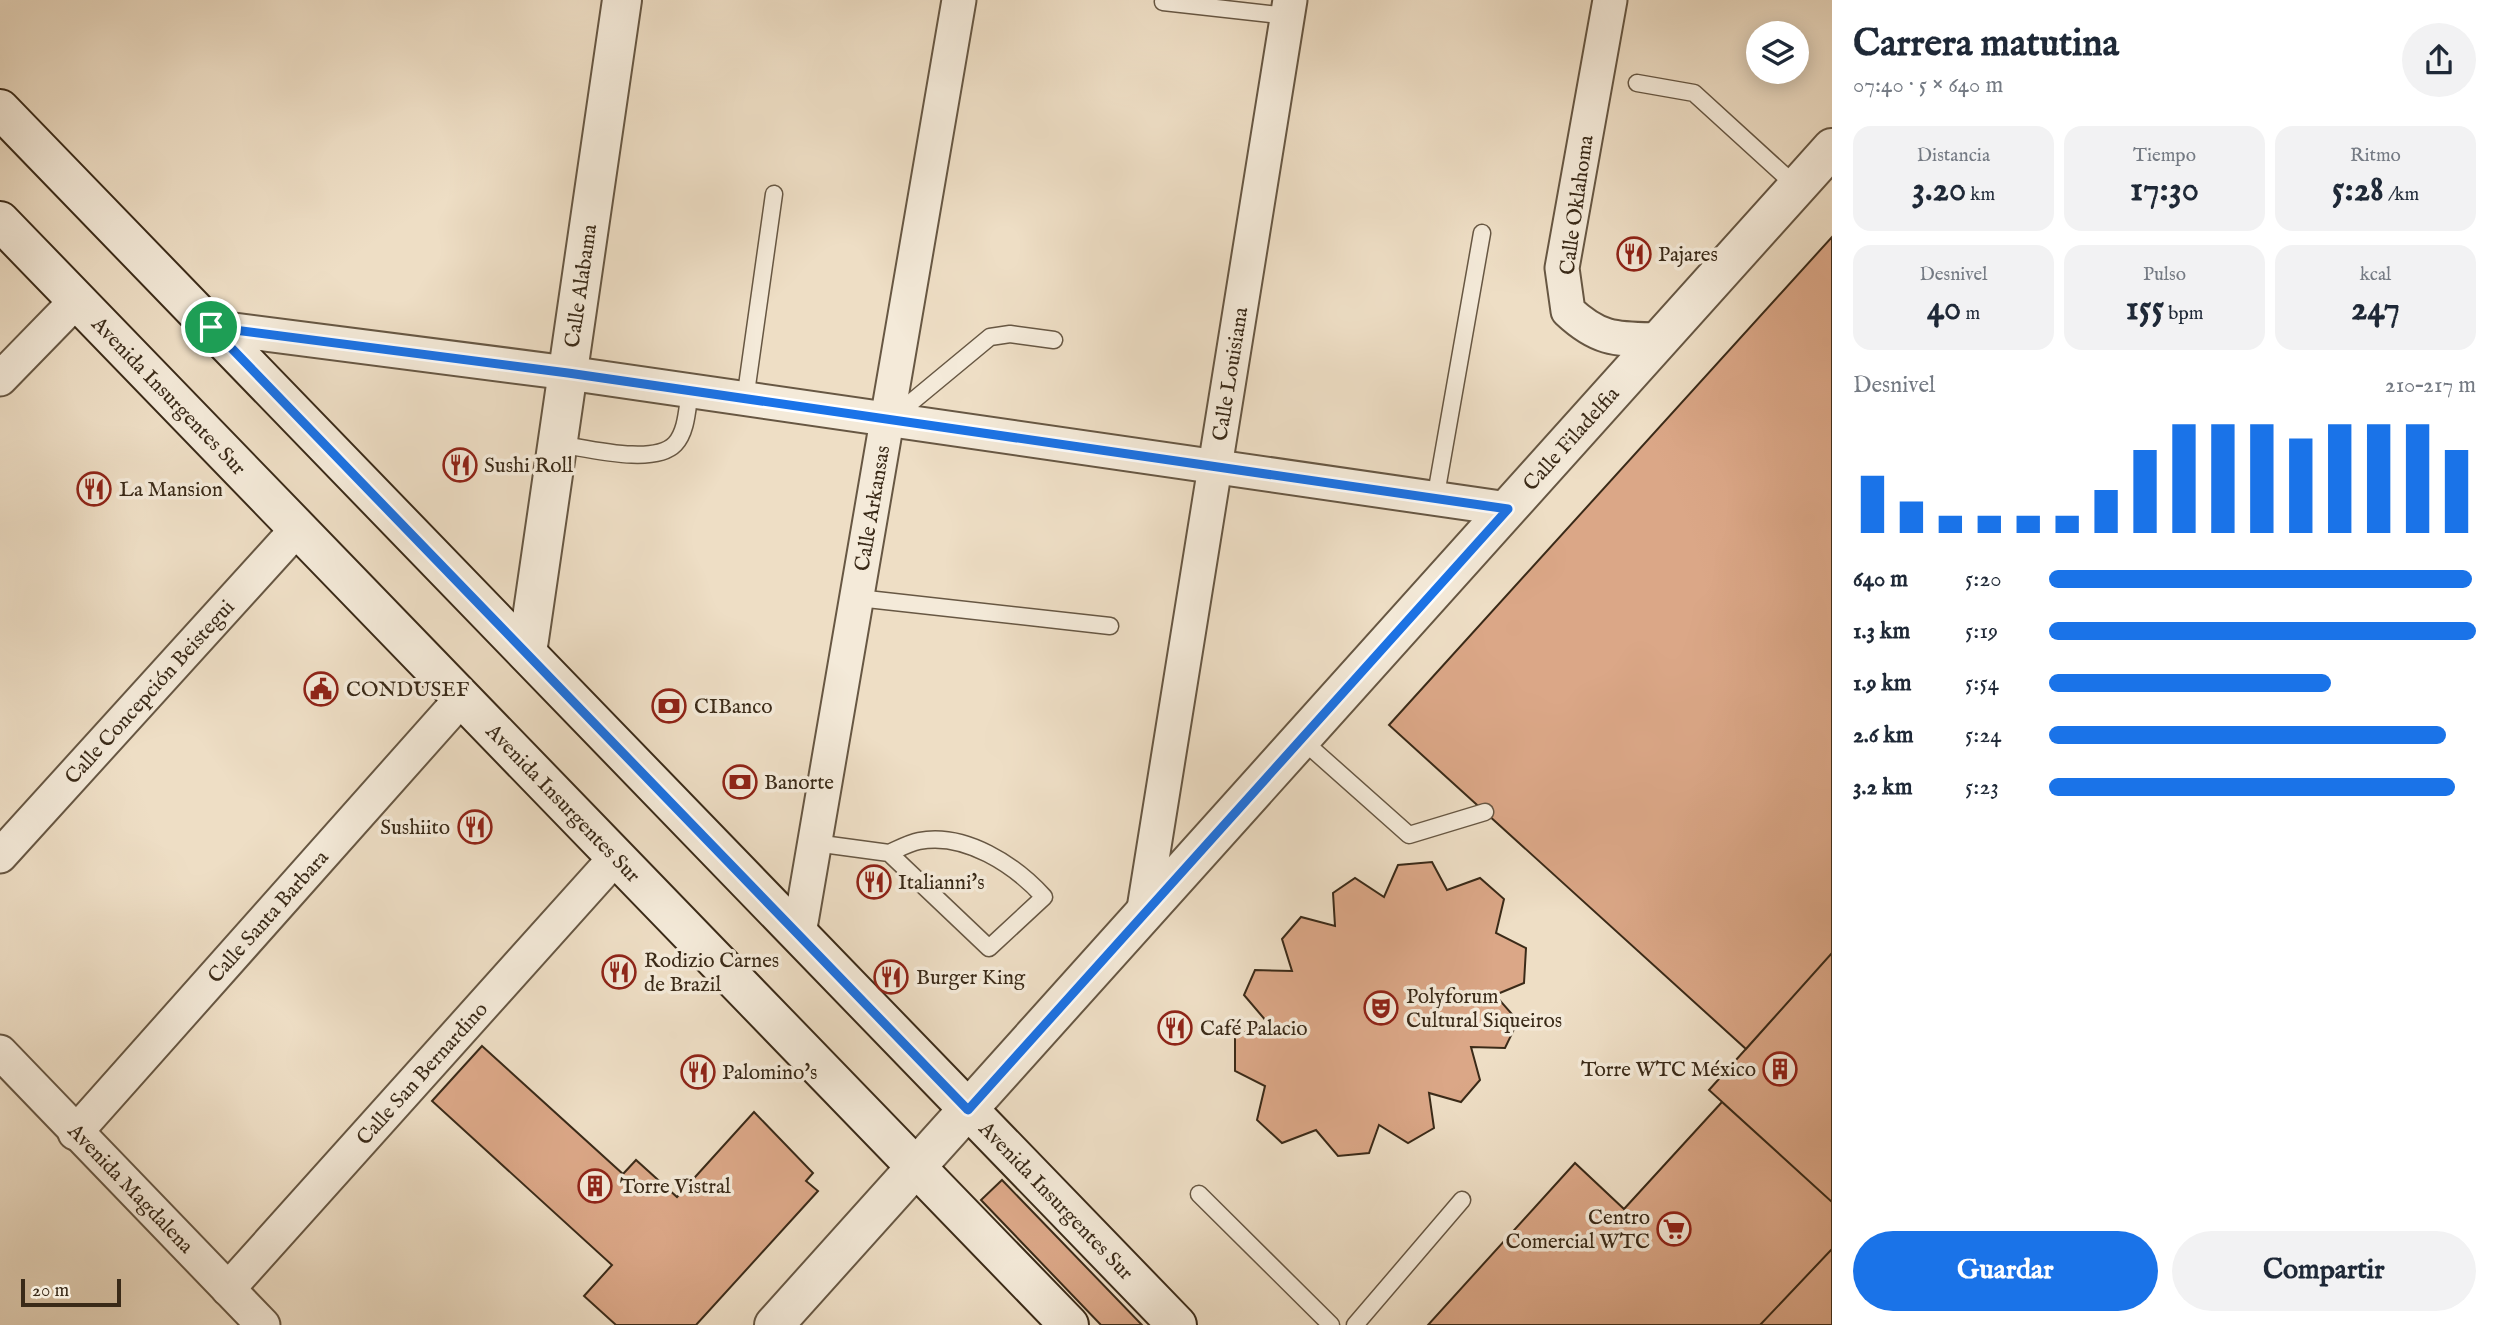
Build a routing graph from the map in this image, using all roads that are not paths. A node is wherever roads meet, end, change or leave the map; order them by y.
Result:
1 (622, 0) edge
2 (1610, 0) edge
3 (952, 1) edge
4 (1163, 2) edge
5 (1288, 8) edge
6 (1637, 83) dead end
7 (0, 109) edge
8 (1832, 148) edge
9 (1797, 187) junction
10 (774, 194) dead end
11 (0, 221) edge
12 (1482, 233) dead end
13 (77, 300) junction
14 (211, 327) junction
15 (1054, 340) dead end
16 (1660, 340) junction
17 (568, 373) junction
18 (0, 379) edge
19 (690, 391) junction
20 (745, 400) junction
21 (890, 420) junction
22 (558, 444) junction
23 (1216, 468) junction
24 (1435, 500) junction
25 (1508, 509) junction
26 (298, 528) junction
27 (858, 598) junction
28 (1110, 626) dead end
29 (527, 653) junction
30 (462, 698) junction
31 (1301, 739) junction
32 (1485, 812) dead end
33 (815, 843) junction
34 (889, 853) junction
35 (0, 856) edge
36 (617, 857) junction
37 (1143, 915) junction
38 (799, 934) junction
39 (0, 1052) edge
40 (968, 1110) junction
41 (75, 1133) junction
42 (917, 1167) junction
43 (1199, 1194) dead end
44 (1462, 1200) dead end
45 (228, 1289) junction
46 (263, 1325) edge
47 (774, 1325) edge
48 (1069, 1325) edge
49 (1177, 1325) edge
50 (1331, 1325) edge
51 (1355, 1325) edge

1 - 17 main road, Calle Alabama
2 - 16 street, Calle Oklahoma
3 - 21 street, Calle Arkansas
4 - 5 lane
5 - 23 street, Calle Louisiana
6 - 9 lane
7 - 14 main road, Avenida Insurgentes Sur
8 - 9 main road, Calle Filadelfia
9 - 16 main road, Calle Filadelfia
10 - 20 lane
11 - 13 main road, Avenida Insurgentes Sur
12 - 24 lane
13 - 18 street
13 - 26 main road, Avenida Insurgentes Sur
14 - 17 street
14 - 29 main road, Avenida Insurgentes Sur
15 - 21 lane
16 - 25 main road, Calle Filadelfia
17 - 19 street
17 - 22 main road, Calle Alabama
19 - 20 street
19 - 22 lane
20 - 21 street
21 - 23 street
21 - 27 street, Calle Arkansas
22 - 29 main road, Calle Alabama
23 - 24 street
23 - 37 street, Calle Louisiana
24 - 25 street
25 - 31 main road, Calle Filadelfia
26 - 30 main road, Avenida Insurgentes Sur
26 - 35 street, Calle Concepción Beistegui
27 - 28 lane
27 - 33 street, Calle Arkansas
29 - 38 main road, Avenida Insurgentes Sur
30 - 36 main road, Avenida Insurgentes Sur
30 - 41 street, Calle Santa Barbara
31 - 32 lane
31 - 37 main road, Calle Filadelfia
33 - 34 lane
33 - 38 street, Calle Arkansas
34 - 34 lane
36 - 42 main road, Avenida Insurgentes Sur
36 - 45 street, Calle San Bernardino
37 - 40 main road, Calle Filadelfia
38 - 40 main road, Avenida Insurgentes Sur
39 - 41 street, Avenida Magdalena
40 - 42 main road, Calle Filadelfia
40 - 49 main road, Avenida Insurgentes Sur
41 - 45 street, Avenida Magdalena
42 - 47 main road, Calle Filadelfia
42 - 48 main road, Avenida Insurgentes Sur
43 - 50 lane
44 - 51 lane
45 - 46 street, Avenida Magdalena

